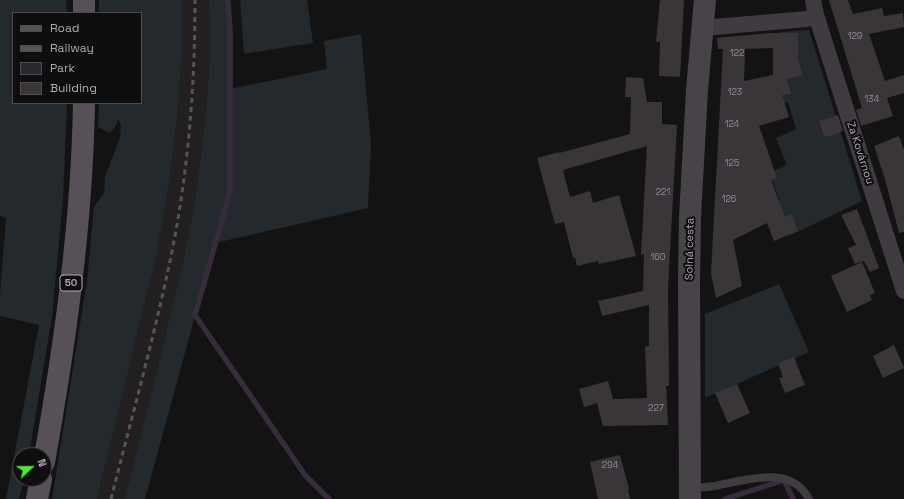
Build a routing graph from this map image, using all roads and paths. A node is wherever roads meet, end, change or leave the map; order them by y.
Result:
1 (84, 0) edge
2 (705, 0) edge
3 (815, 8) edge
4 (84, 12) edge
5 (703, 26) junction
6 (84, 104) edge
7 (904, 291) edge
8 (47, 447) edge
9 (39, 487) edge
10 (690, 494) edge
11 (37, 499) edge
12 (809, 499) edge

1 - 4 main road
2 - 5 street, Solná cesta
3 - 5 street, Za Kovárnou
3 - 7 street, Za Kovárnou
5 - 10 street, Solná cesta
6 - 8 main road, 50
9 - 11 main road
10 - 12 lane

